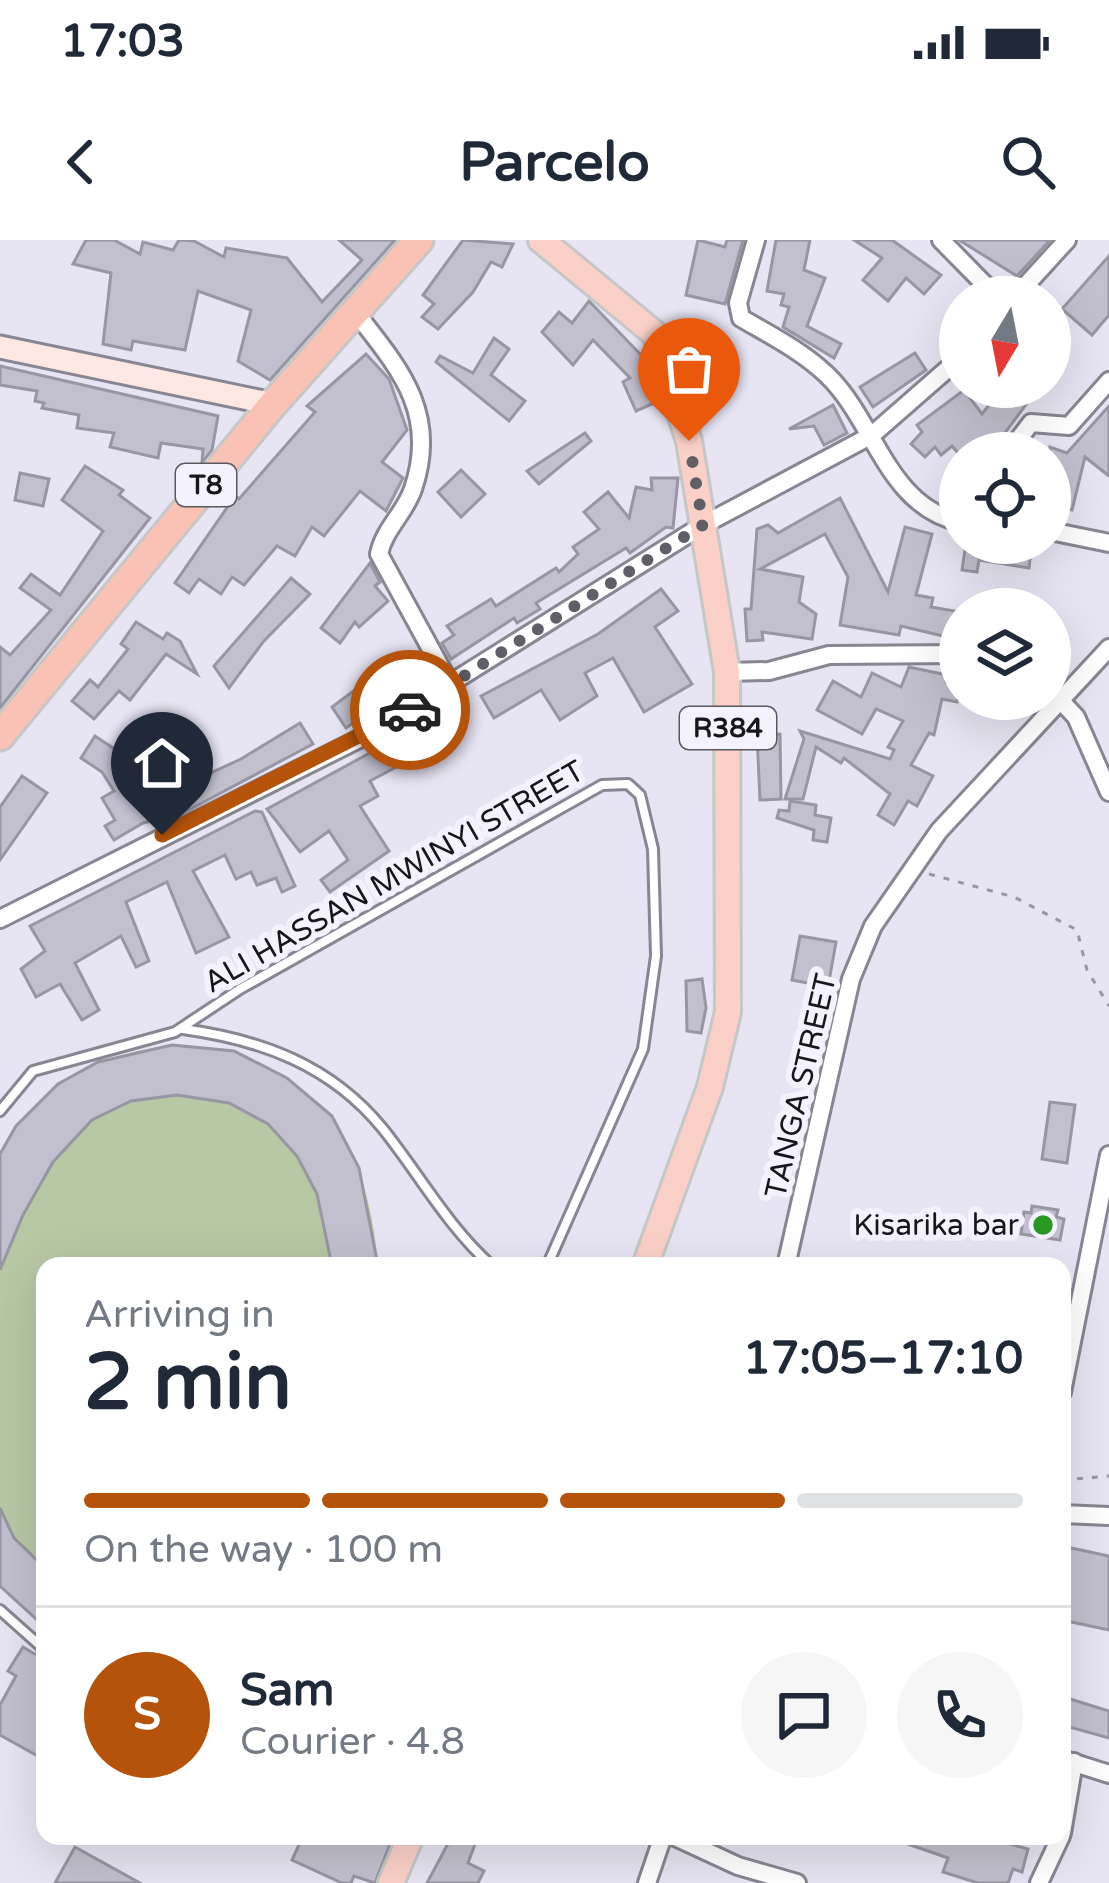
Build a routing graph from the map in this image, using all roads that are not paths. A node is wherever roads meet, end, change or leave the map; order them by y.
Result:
1 (419, 240) edge
2 (541, 240) edge
3 (756, 240) edge
4 (940, 240) edge
5 (1067, 240) edge
6 (976, 276) edge
7 (1034, 276) edge
8 (356, 313) junction
9 (0, 346) edge
10 (939, 376) edge
11 (1109, 380) edge
12 (273, 404) junction
13 (1024, 432) edge
14 (872, 435) junction
15 (939, 515) edge
16 (703, 525) junction
17 (1071, 535) edge
18 (1109, 543) edge
19 (1109, 648) edge
20 (939, 654) edge
21 (727, 672) junction
22 (452, 686) junction
23 (1071, 686) edge
24 (1071, 714) edge
25 (1039, 720) edge
26 (0, 736) edge
27 (1109, 791) edge
28 (0, 919) edge
29 (181, 1028) junction
30 (0, 1111) edge
31 (1109, 1155) edge
32 (485, 1257) edge
33 (551, 1257) edge
34 (648, 1257) edge
35 (788, 1257) edge
36 (1071, 1347) edge
37 (1071, 1514) edge
38 (1109, 1516) edge
39 (0, 1610) edge
40 (36, 1642) edge
41 (1071, 1761) edge
42 (1109, 1774) edge
43 (407, 1845) edge
44 (660, 1845) edge
45 (692, 1845) edge
46 (1056, 1845) edge
47 (391, 1883) edge
48 (647, 1883) edge
49 (797, 1883) edge
50 (1039, 1883) edge

1 - 8 highway, T8
2 - 16 main road, R384
3 - 14 street
4 - 6 street
5 - 7 street
8 - 12 highway, T8
8 - 22 street
9 - 12 main road
10 - 14 street
11 - 13 street
12 - 26 highway, T8
14 - 15 street
14 - 16 street
16 - 21 main road, R384
16 - 22 street
17 - 18 street
19 - 23 street, TANGA STREET
20 - 21 street
21 - 34 main road, R384
22 - 28 street
24 - 27 street
25 - 35 street, TANGA STREET
29 - 30 lane, ALI HASSAN MWINYI STREET
29 - 32 lane, ALI HASSAN MWINYI STREET
29 - 33 lane, ALI HASSAN MWINYI STREET
31 - 36 street
37 - 38 street
39 - 40 lane
41 - 42 street
43 - 47 main road
44 - 48 street
45 - 49 street
46 - 50 street

